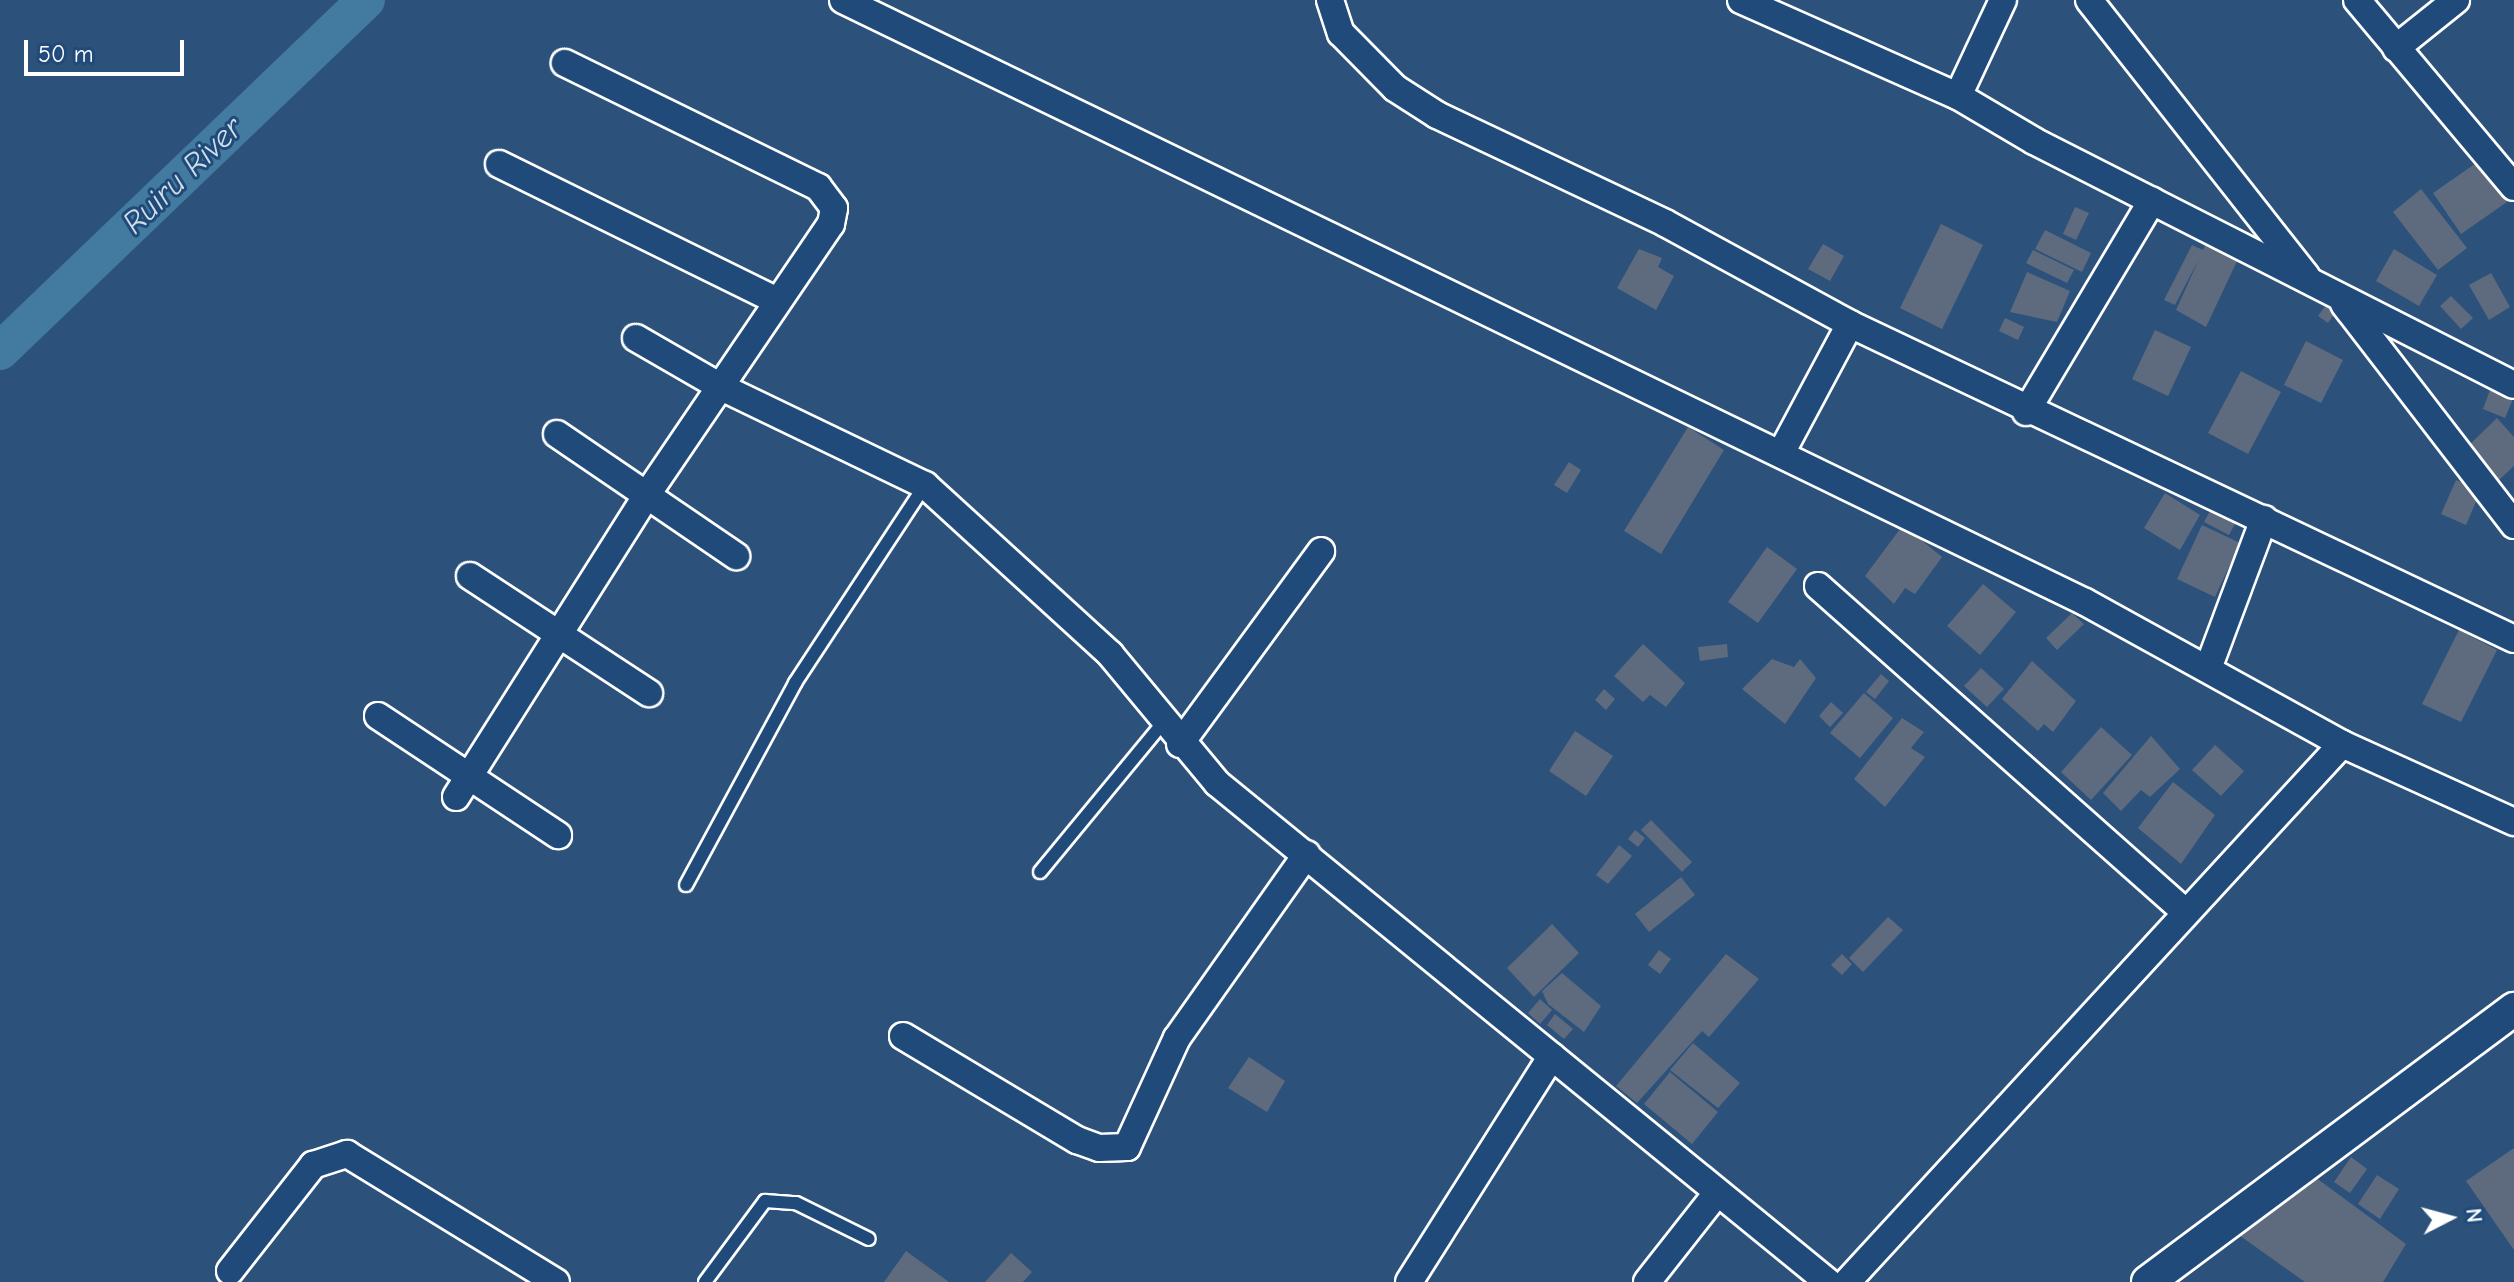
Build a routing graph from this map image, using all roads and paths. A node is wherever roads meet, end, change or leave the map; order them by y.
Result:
1 (843, 0) edge
2 (1330, 0) edge
3 (1741, 0) edge
4 (2003, 0) edge
5 (2089, 0) edge
6 (2357, 0) edge
7 (2456, 0) edge
8 (2396, 48) junction
9 (565, 63) dead end
10 (1958, 96) junction
11 (499, 164) dead end
12 (2514, 187) edge
13 (2152, 201) junction
14 (2314, 285) junction
15 (777, 301) junction
16 (2342, 301) junction
17 (1850, 324) junction
18 (636, 338) dead end
19 (2514, 385) edge
20 (719, 386) junction
21 (2026, 412) junction
22 (557, 434) dead end
23 (1781, 453) junction
24 (925, 485) junction
25 (646, 496) junction
26 (2264, 519) junction
27 (2514, 525) edge
28 (1321, 551) dead end
29 (736, 556) dead end
30 (470, 576) dead end
31 (1818, 586) dead end
32 (557, 635) junction
33 (2514, 639) edge
34 (2209, 666) junction
35 (649, 693) dead end
36 (378, 716) dead end
37 (1172, 734) junction
38 (2342, 744) junction
39 (463, 787) junction
40 (2514, 822) edge
41 (558, 835) dead end
42 (1307, 854) junction
43 (1040, 872) dead end
44 (686, 885) dead end
45 (2186, 913) junction
46 (2514, 1009) edge
47 (903, 1036) dead end
48 (1552, 1056) junction
49 (1717, 1193) junction
50 (869, 1239) dead end
51 (230, 1271) dead end
52 (556, 1282) edge
53 (705, 1282) edge
54 (1409, 1282) edge
55 (1647, 1282) edge
56 (1828, 1282) edge
57 (1847, 1282) edge
58 (2148, 1282) edge

1 - 23 street
2 - 17 street
3 - 10 street
4 - 10 street
5 - 14 street
6 - 8 street
7 - 8 street
8 - 12 street
9 - 15 street
10 - 13 street
11 - 15 street
13 - 14 street
13 - 21 street
14 - 16 street
15 - 20 street
16 - 19 street
16 - 27 street
17 - 21 street
17 - 23 street
18 - 20 street
20 - 24 street
20 - 25 street
21 - 26 street
22 - 25 street
23 - 34 street
24 - 37 street
24 - 44 lane
25 - 29 street
25 - 32 street
26 - 33 street
26 - 34 street
28 - 37 street
30 - 32 street
31 - 45 street
32 - 35 street
32 - 39 street
34 - 38 street
36 - 39 street
37 - 42 street
37 - 43 lane
38 - 40 street
38 - 45 street
39 - 41 street
42 - 47 street
42 - 48 street
45 - 57 street
46 - 58 street
48 - 49 street
48 - 54 street
49 - 55 street
49 - 56 street
50 - 53 lane
51 - 52 street

